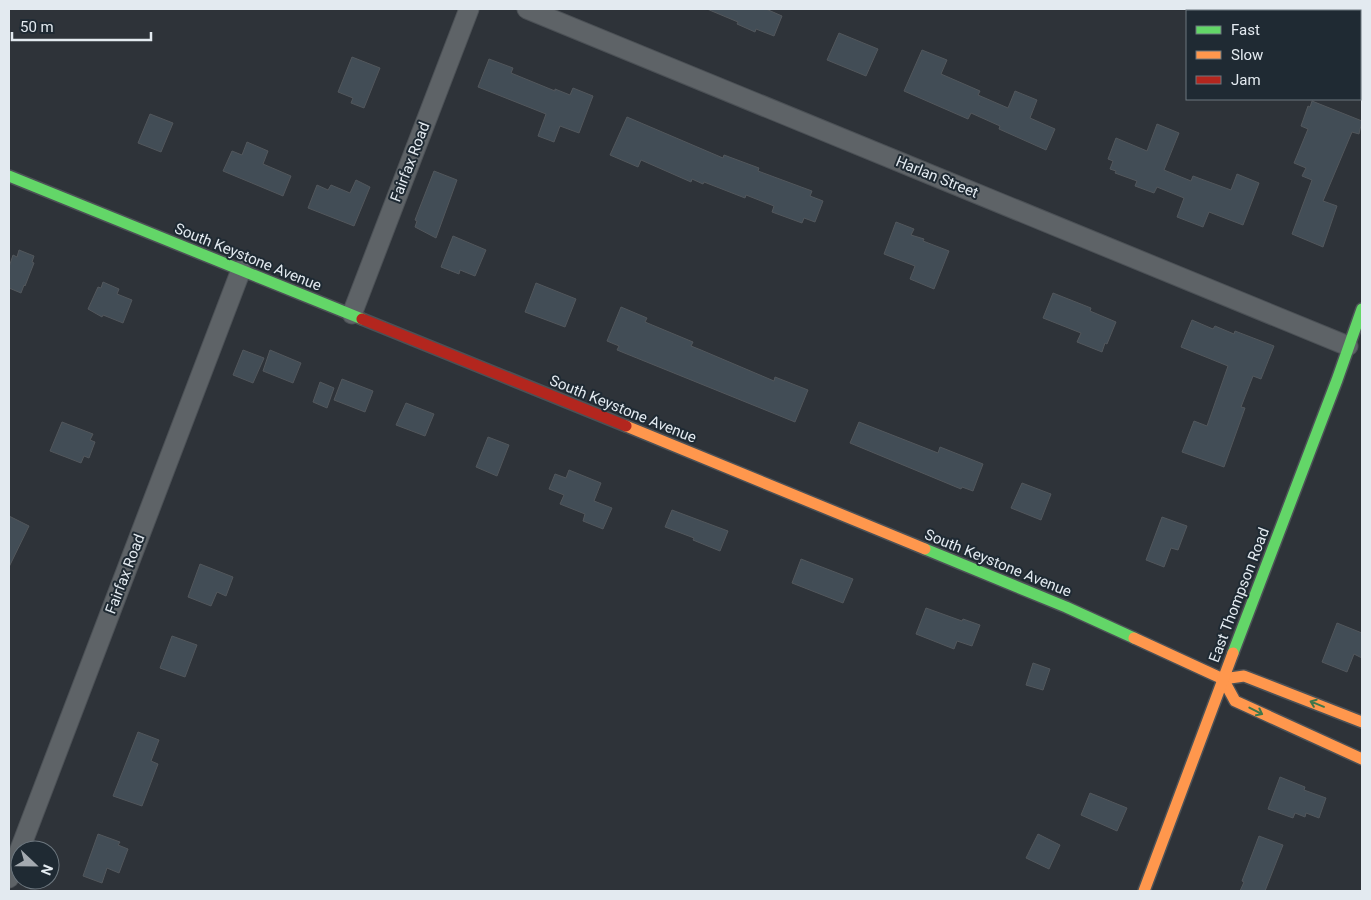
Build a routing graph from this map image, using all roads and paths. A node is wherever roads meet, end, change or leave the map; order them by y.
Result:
1 (469, 9) edge
2 (527, 9) edge
3 (9, 176) edge
4 (241, 270) junction
5 (1362, 309) edge
6 (352, 314) junction
7 (1348, 346) junction
8 (1223, 679) junction
9 (1362, 722) edge
10 (1362, 759) edge
11 (9, 878) edge
12 (1144, 891) edge

1 - 6 street, Fairfax Road
2 - 7 street, Harlan Street
3 - 4 main road, South Keystone Avenue
4 - 6 main road, South Keystone Avenue
4 - 11 street, Fairfax Road
5 - 7 main road, East Thompson Road
6 - 8 main road, South Keystone Avenue
7 - 8 main road, East Thompson Road
9 -> 8 main road, South Keystone Avenue
8 -> 10 main road
8 - 12 main road, East Thompson Road

